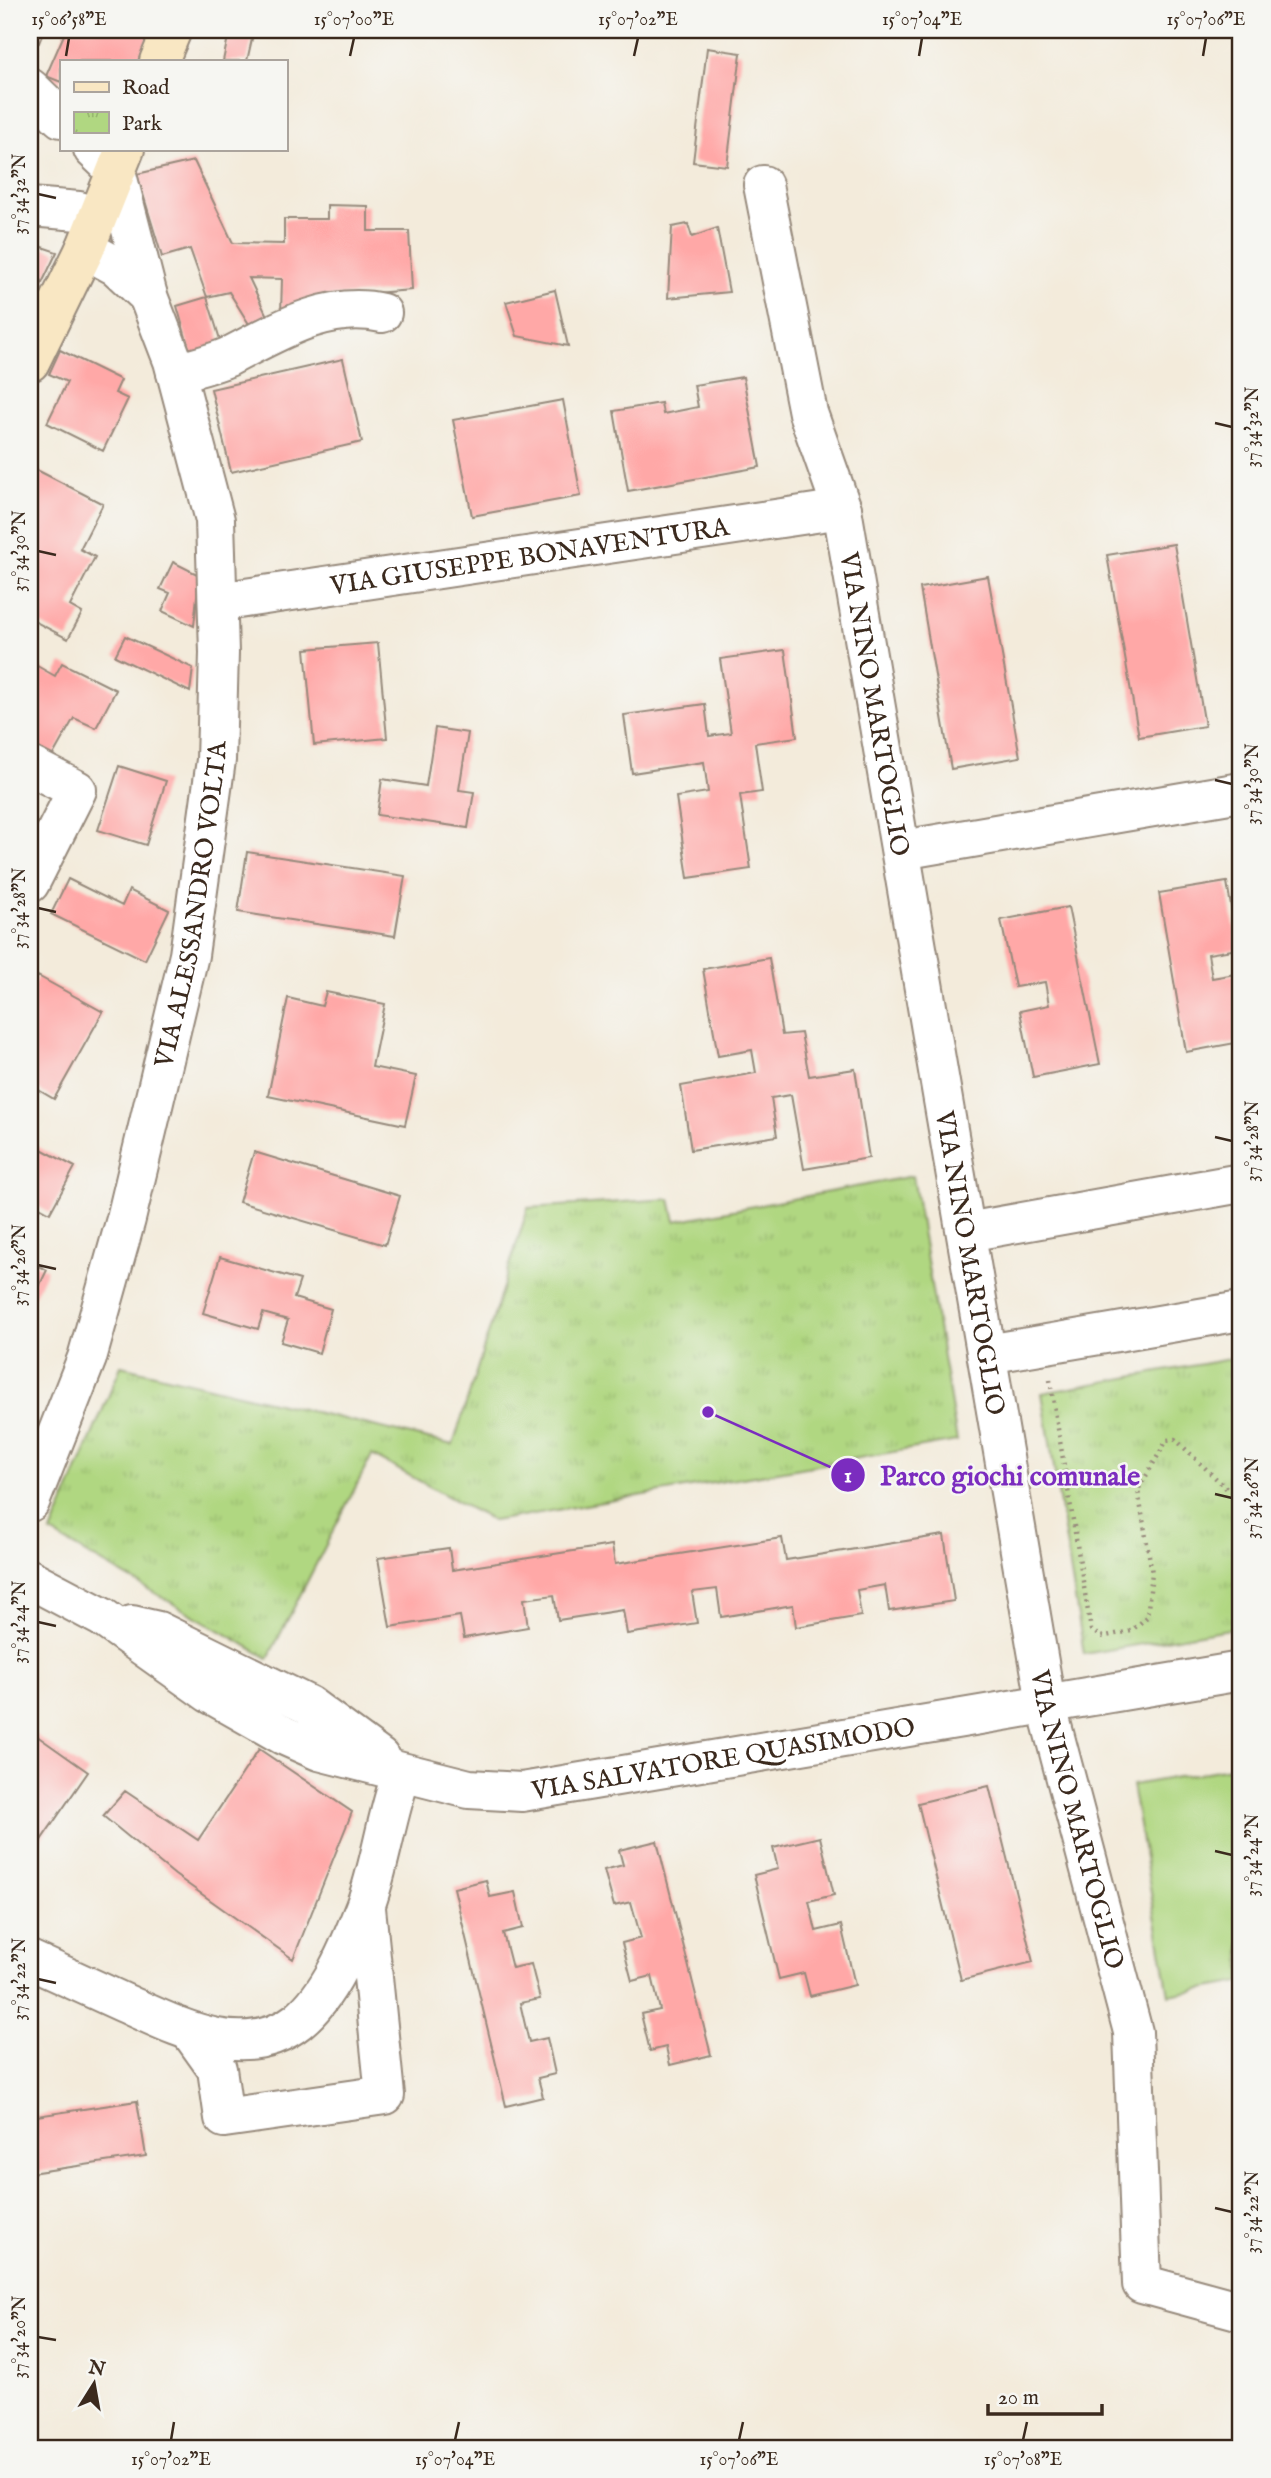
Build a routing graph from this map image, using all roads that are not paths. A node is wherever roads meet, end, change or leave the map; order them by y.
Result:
1 (172, 30) edge
2 (159, 60) edge
3 (30, 88) edge
4 (60, 117) edge
5 (111, 156) edge
6 (762, 185) dead end
7 (30, 208) edge
8 (91, 234) junction
9 (148, 296) junction
10 (382, 313) dead end
11 (30, 362) edge
12 (176, 373) junction
13 (842, 509) junction
14 (218, 602) junction
15 (30, 766) edge
16 (1241, 792) edge
17 (902, 850) junction
18 (30, 883) edge
19 (1241, 1183) edge
20 (967, 1232) junction
21 (1241, 1311) edge
22 (988, 1354) junction
23 (30, 1502) edge
24 (30, 1578) edge
25 (1241, 1671) edge
26 (1046, 1703) junction
27 (402, 1773) junction
28 (366, 1905) junction
29 (30, 1960) edge
30 (192, 2034) junction
31 (1241, 2311) edge

1 - 2 main road
3 - 4 street
5 - 8 main road
5 - 9 street, VIA ALESSANDRO VOLTA
6 - 13 street, VIA NINO MARTOGLIO
7 - 8 street
8 - 9 street
8 - 11 main road
9 - 12 street, VIA ALESSANDRO VOLTA
10 - 12 street
12 - 14 street, VIA ALESSANDRO VOLTA
13 - 14 street, VIA GIUSEPPE BONAVENTURA
13 - 17 street, VIA NINO MARTOGLIO
14 - 23 street, VIA ALESSANDRO VOLTA
15 - 18 street
16 - 17 street
17 - 20 street, VIA NINO MARTOGLIO
19 - 20 street
20 - 22 street, VIA NINO MARTOGLIO
21 - 22 street
22 - 26 street, VIA NINO MARTOGLIO
24 - 27 street, VIA SALVATORE QUASIMODO
25 - 26 street, VIA SALVATORE QUASIMODO
26 - 27 street, VIA SALVATORE QUASIMODO
26 - 31 street, VIA NINO MARTOGLIO
27 - 28 street
28 - 30 street
28 - 30 street
29 - 30 street

